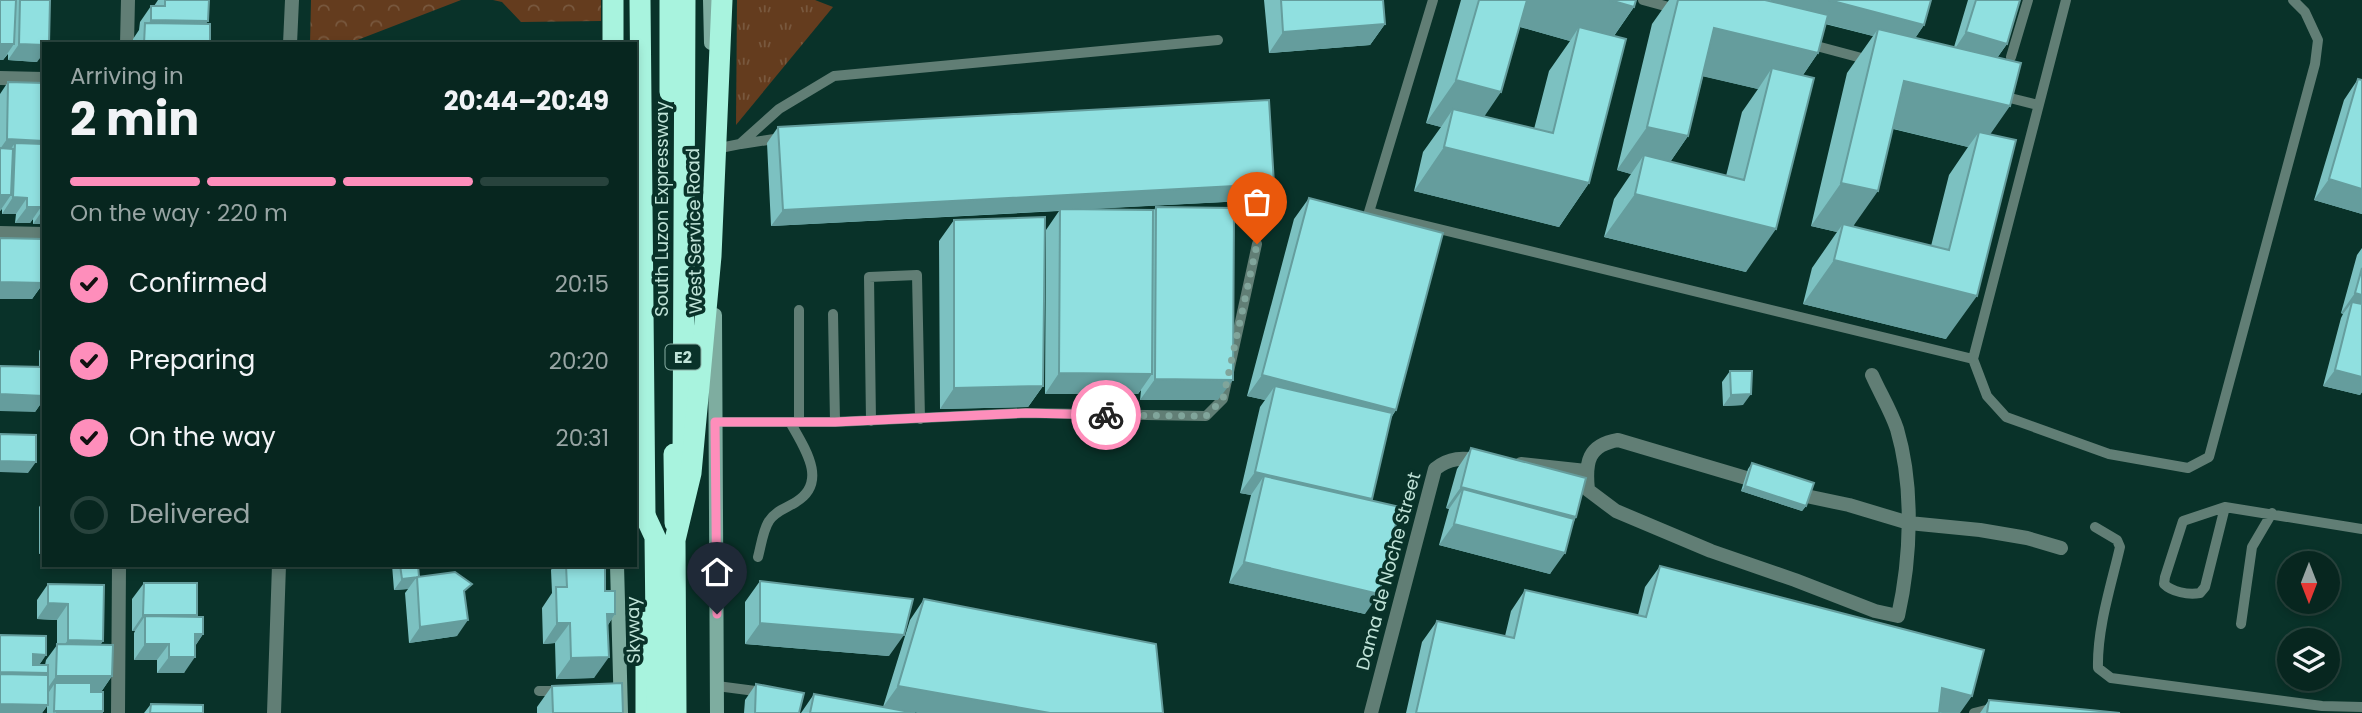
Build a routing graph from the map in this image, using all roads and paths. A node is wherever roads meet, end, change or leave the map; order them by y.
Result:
1 (128, 0) edge
2 (292, 0) edge
3 (613, 0) edge
4 (622, 0) edge
5 (640, 0) edge
6 (650, 0) edge
7 (670, 0) edge
8 (685, 0) edge
9 (710, 0) edge
10 (722, 0) edge
11 (1433, 0) edge
12 (1643, 0) edge
13 (2028, 0) edge
14 (2066, 0) edge
15 (2293, 0) edge
16 (1683, 10) edge
17 (1218, 40) dead end
18 (127, 42) edge
19 (290, 42) edge
20 (613, 42) edge
21 (622, 42) edge
22 (1801, 42) edge
23 (2011, 57) edge
24 (1880, 63) edge
25 (0, 78) edge
26 (42, 79) edge
27 (1986, 91) edge
28 (2038, 105) junction
29 (789, 137) edge
30 (740, 144) junction
31 (712, 150) junction
32 (0, 233) edge
33 (42, 234) edge
34 (1257, 244) dead end
35 (799, 310) dead end
36 (833, 314) dead end
37 (1973, 359) junction
38 (1872, 376) dead end
39 (920, 419) junction
40 (871, 421) junction
41 (715, 422) junction
42 (794, 422) junction
43 (835, 422) junction
44 (1586, 471) junction
45 (637, 497) edge
46 (2225, 507) junction
47 (2272, 513) junction
48 (1909, 523) junction
49 (2095, 527) dead end
50 (2362, 529) edge
51 (665, 539) junction
52 (2061, 548) dead end
53 (758, 557) dead end
54 (119, 567) edge
55 (279, 567) edge
56 (617, 567) edge
57 (2241, 624) dead end
58 (684, 633) junction
59 (646, 634) junction
60 (717, 686) junction
61 (566, 690) edge
62 (539, 691) dead end
63 (777, 694) edge
64 (2362, 707) edge
65 (118, 713) edge
66 (274, 713) edge
67 (621, 713) edge
68 (646, 713) edge
69 (657, 713) edge
70 (676, 713) edge
71 (685, 713) edge
72 (717, 713) edge
73 (1370, 713) edge
74 (1973, 713) edge
75 (2011, 713) edge

1 - 18 street
2 - 19 street
3 - 20 highway
4 - 21 main road
5 - 59 highway, South Luzon Expressway / E2
6 - 51 highway, Skyway / E2
7 - 51 highway, Skyway / E2, bridge
8 - 58 highway, South Luzon Expressway / E2
9 - 31 main road, West Service Road
10 - 51 highway, bridge
11 - 37 lane
12 - 16 lane
13 - 23 lane
14 - 28 lane
15 - 37 lane
17 - 30 lane
22 - 24 lane
25 - 26 street
27 - 28 lane
28 - 37 lane
29 - 30 lane
30 - 31 lane
31 - 41 main road, West Service Road
32 - 33 street
34 - 39 lane
35 - 42 lane
36 - 43 lane
38 - 48 street
39 - 40 lane
39 - 40 lane
40 - 43 lane
41 - 42 lane
41 - 60 main road, West Service Road
42 - 43 lane
42 - 53 lane
44 - 48 street
44 - 48 street
44 - 73 street, Dama de Noche Street
45 - 51 highway, bridge
46 - 46 lane
46 - 47 lane
47 - 50 lane
47 - 57 lane
48 - 52 street
49 - 64 lane
51 - 69 highway, Skyway / E2, bridge
51 - 70 highway, Skyway / E2, bridge
54 - 65 street
55 - 66 street
56 - 67 main road
58 - 59 lane
58 - 71 highway, South Luzon Expressway / E2
59 - 68 highway, South Luzon Expressway / E2
60 - 63 lane
60 - 72 main road, West Service Road
61 - 62 lane
74 - 75 lane

